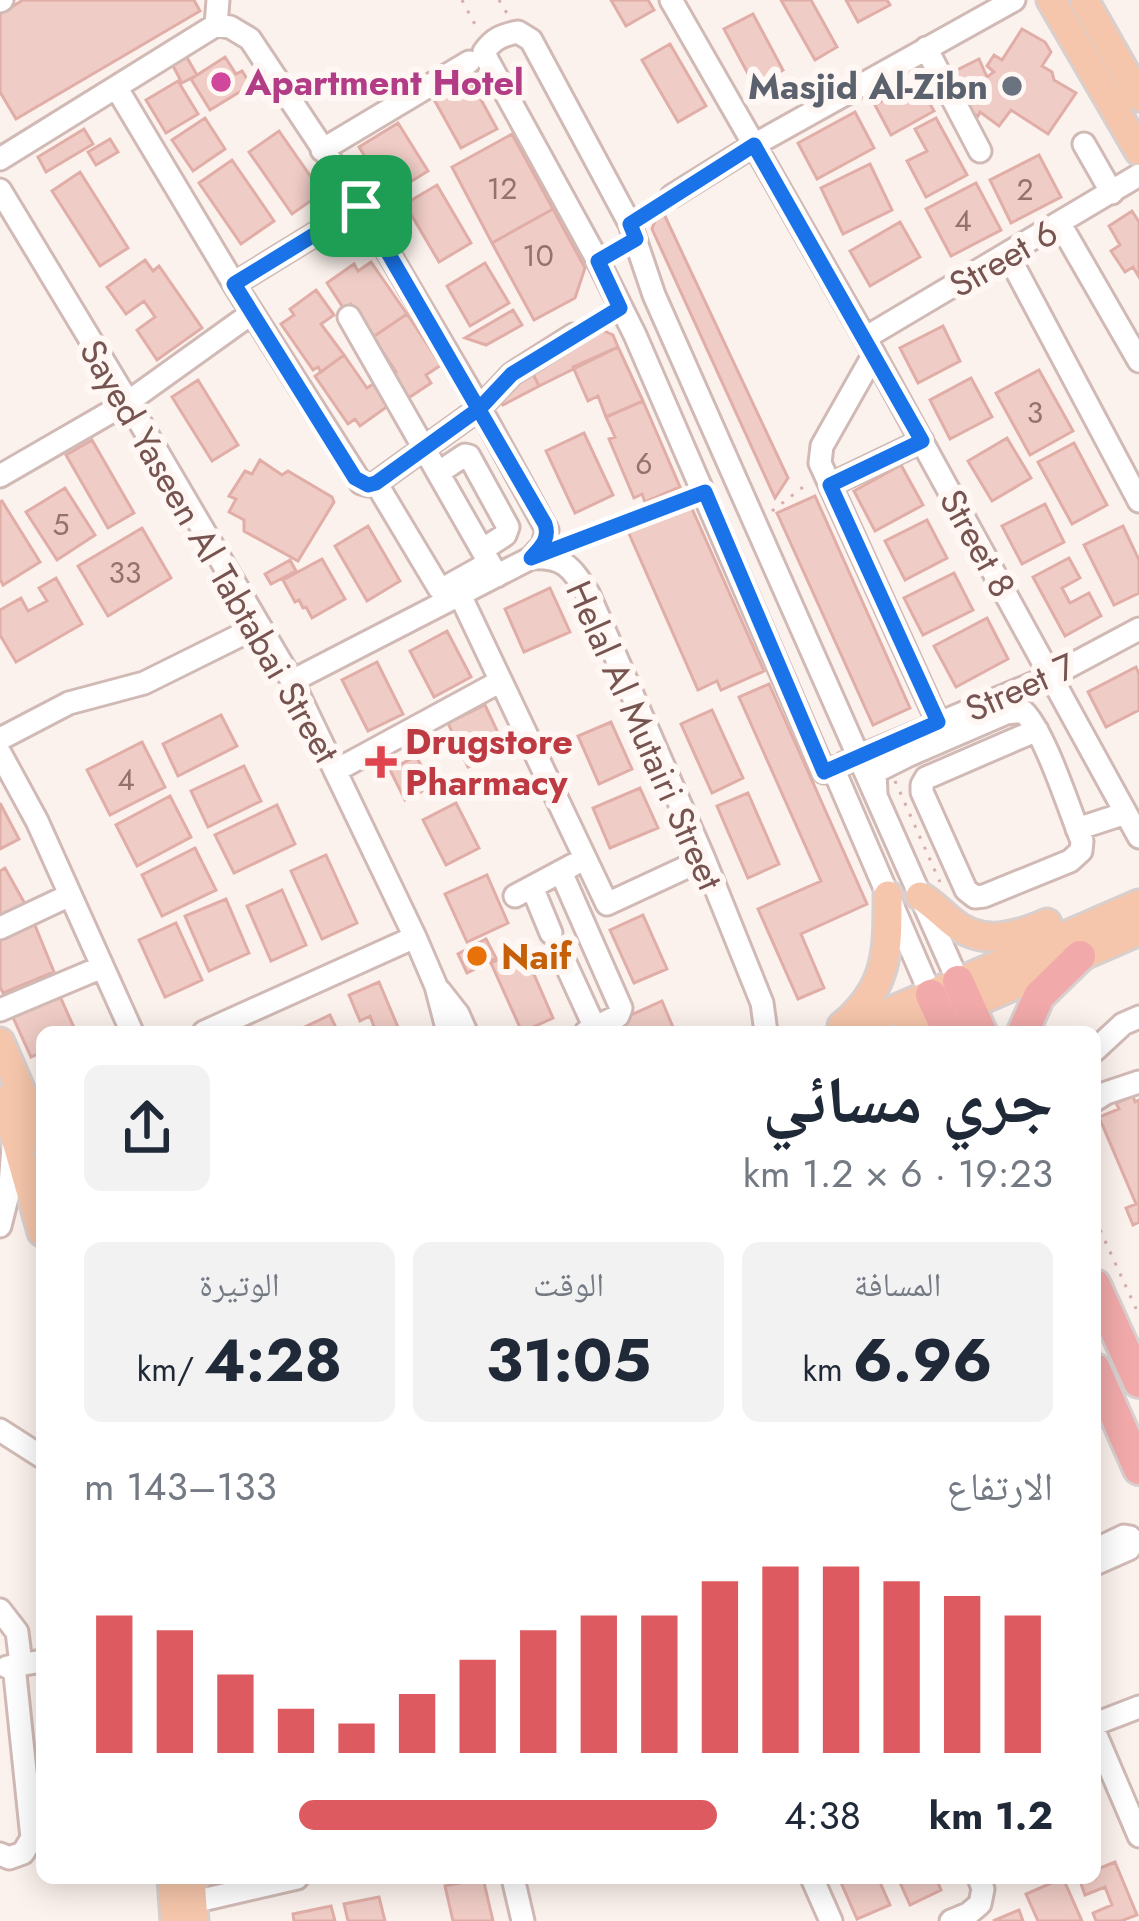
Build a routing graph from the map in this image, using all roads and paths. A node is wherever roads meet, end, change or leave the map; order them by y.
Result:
1 (218, 0) edge
2 (462, 0) edge
3 (671, 0) edge
4 (1014, 0) edge
5 (1051, 0) edge
6 (1084, 0) edge
7 (216, 25) junction
8 (926, 48) junction
9 (478, 55) junction
10 (116, 87) junction
11 (1139, 97) edge
12 (1084, 144) dead end
13 (754, 145) junction
14 (322, 150) junction
15 (1139, 151) edge
16 (980, 152) dead end
17 (0, 159) edge
18 (1139, 176) edge
19 (0, 190) edge
20 (1112, 193) junction
21 (672, 196) dead end
22 (361, 206) junction
23 (1060, 224) junction
24 (1008, 255) junction
25 (234, 284) junction
26 (252, 313) junction
27 (349, 317) dead end
28 (574, 335) dead end
29 (870, 346) junction
30 (1136, 350) edge
31 (128, 402) junction
32 (480, 408) junction
33 (922, 441) junction
34 (425, 449) junction
35 (438, 473) junction
36 (0, 476) edge
37 (827, 478) junction
38 (376, 483) junction
39 (705, 492) junction
40 (1139, 501) edge
41 (756, 523) junction
42 (531, 558) junction
43 (489, 563) junction
44 (460, 595) junction
45 (259, 626) junction
46 (1139, 629) edge
47 (1051, 676) junction
48 (292, 682) junction
49 (499, 682) junction
50 (938, 722) junction
51 (1037, 730) junction
52 (0, 739) edge
53 (0, 753) edge
54 (857, 758) junction
55 (833, 768) junction
56 (335, 771) junction
57 (876, 798) junction
58 (1126, 813) junction
59 (1077, 829) junction
60 (1139, 837) edge
61 (704, 859) junction
62 (584, 860) junction
63 (905, 864) junction
64 (561, 872) junction
65 (885, 887) junction
66 (70, 895) junction
67 (920, 896) junction
68 (1139, 904) edge
69 (1109, 916) junction
70 (0, 928) edge
71 (1139, 931) edge
72 (551, 932) dead end
73 (415, 937) junction
74 (562, 956) dead end
75 (1080, 956) junction
76 (102, 967) junction
77 (436, 986) junction
78 (0, 1010) edge
79 (955, 1011) edge
80 (1139, 1017) edge
81 (128, 1026) edge
82 (217, 1026) edge
83 (446, 1026) edge
84 (463, 1026) edge
85 (588, 1026) edge
86 (598, 1026) edge
87 (765, 1026) edge
88 (845, 1026) edge
89 (872, 1026) edge
90 (921, 1026) edge
91 (1026, 1026) edge
92 (0, 1042) edge
93 (1101, 1044) edge
94 (1139, 1082) edge
95 (1101, 1096) edge
96 (5, 1122) edge
97 (36, 1126) edge
98 (36, 1214) edge
99 (0, 1226) edge
100 (1101, 1236) edge
101 (1101, 1291) edge
102 (1131, 1320) edge
103 (1139, 1382) edge
104 (1101, 1383) edge
105 (0, 1430) edge
106 (36, 1453) edge
107 (1139, 1469) edge
108 (1101, 1547) edge
109 (1101, 1561) edge
110 (0, 1610) edge
111 (19, 1664) edge
112 (1139, 1707) edge
113 (1101, 1734) edge
114 (1101, 1749) edge
115 (1139, 1836) edge
116 (0, 1854) edge
117 (273, 1884) edge
118 (514, 1884) edge
119 (815, 1884) edge
120 (981, 1884) edge
121 (188, 1905) edge
122 (523, 1921) edge
123 (830, 1921) edge
124 (951, 1921) edge

1 - 7 street
2 - 9 path
3 - 13 street, Street 8
4 - 8 street
5 - 15 main road
6 - 11 main road
7 - 10 street
7 - 14 street, Helal Al Mutairi Street
8 - 13 street
8 - 16 street
9 - 14 street
9 - 39 street
9 - 41 street
10 - 17 street
10 - 25 street
12 - 20 street
13 - 21 street
13 - 29 street, Street 8
14 - 22 street, Helal Al Mutairi Street
18 - 20 street, Street 6
19 - 31 street, Sayed Yaseen Al Tabtabai Street
20 - 23 street, Street 6
22 - 25 street
22 - 32 street, Helal Al Mutairi Street
23 - 24 street, Street 6
23 - 30 street
24 - 29 street, Street 6
24 - 40 street
25 - 26 street
26 - 31 street
26 - 38 street
27 - 34 street
28 - 32 street
29 - 33 street, Street 8
29 - 37 street
31 - 36 street
31 - 45 street, Sayed Yaseen Al Tabtabai Street
32 - 34 street
32 - 42 street, Helal Al Mutairi Street
33 - 37 street
33 - 47 street, Street 8
34 - 35 street
34 - 38 street
35 - 43 street
35 - 43 street
37 - 41 path
37 - 50 street
38 - 43 street
39 - 42 path
39 - 55 street
41 - 54 street
42 - 43 street
42 - 61 street, Helal Al Mutairi Street
43 - 44 street
44 - 48 street
44 - 49 street
45 - 48 street, Sayed Yaseen Al Tabtabai Street
45 - 52 street
46 - 47 street, Street 7
47 - 50 street, Street 7
47 - 58 street, Street 8
48 - 56 street, Sayed Yaseen Al Tabtabai Street
49 - 56 street
49 - 62 street
50 - 54 street, Street 7
51 - 57 street
51 - 59 street
51 - 59 street
53 - 66 street
54 - 55 street, Street 7
54 - 57 street
55 - 65 street
56 - 73 street, Sayed Yaseen Al Tabtabai Street
57 - 63 street
58 - 59 street
58 - 60 street, Street 8
61 - 62 street
61 - 87 street, Helal Al Mutairi Street
62 - 64 street
63 - 65 street
63 - 67 street
64 - 72 street
64 - 86 street
65 - 79 street
65 - 88 main road
66 - 70 street
66 - 76 street
67 - 69 main road
67 - 79 street
68 - 69 main road
69 - 79 main road
71 - 75 main road
73 - 77 street, Sayed Yaseen Al Tabtabai Street
73 - 82 street
74 - 85 street
75 - 79 main road
75 - 91 highway
76 - 78 street
76 - 81 street
77 - 83 street, Sayed Yaseen Al Tabtabai Street
77 - 84 street, Sayed Yaseen Al Tabtabai Street
79 - 89 main road
79 - 90 main road
80 - 93 street
92 - 97 main road
94 - 95 street
96 - 98 main road
96 - 99 street
100 - 102 path
101 - 102 highway
102 - 103 highway
104 - 107 highway
105 - 106 street
108 - 109 street
110 - 111 street
111 - 116 street
112 - 113 street
114 - 115 street
117 - 121 street
118 - 122 street
119 - 123 street
120 - 124 street

